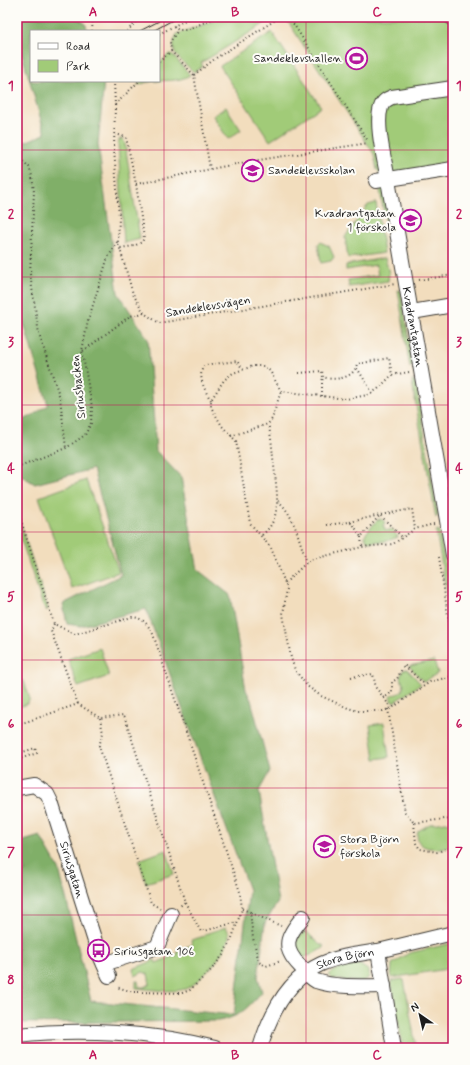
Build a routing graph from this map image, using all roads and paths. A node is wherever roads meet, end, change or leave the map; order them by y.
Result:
1 (93, 17) edge
2 (142, 17) edge
3 (191, 17) edge
4 (217, 17) edge
5 (280, 17) edge
6 (289, 17) edge
7 (174, 26) junction
8 (92, 30) edge
9 (128, 30) edge
10 (178, 30) junction
11 (160, 33) edge
12 (171, 51) junction
13 (160, 61) edge
14 (194, 75) junction
15 (114, 82) edge
16 (138, 82) edge
17 (453, 88) edge
18 (116, 105) junction
19 (115, 134) junction
20 (375, 140) junction
21 (369, 148) dead end
22 (17, 156) edge
23 (210, 169) junction
24 (453, 169) edge
25 (382, 180) junction
26 (136, 184) junction
27 (118, 242) junction
28 (120, 248) junction
29 (453, 275) edge
30 (392, 277) dead end
31 (400, 283) junction
32 (395, 292) dead end
33 (453, 305) edge
34 (412, 312) junction
35 (144, 313) junction
36 (82, 351) junction
37 (407, 365) dead end
38 (242, 368) junction
39 (357, 368) junction
40 (299, 373) dead end
41 (392, 375) junction
42 (323, 377) junction
43 (281, 391) junction
44 (372, 393) junction
45 (322, 396) junction
46 (211, 400) junction
47 (268, 424) junction
48 (231, 436) junction
49 (66, 448) junction
50 (17, 467) edge
51 (278, 501) junction
52 (17, 508) edge
53 (380, 515) junction
54 (433, 518) dead end
55 (349, 522) junction
56 (434, 524) junction
57 (327, 525) dead end
58 (415, 529) junction
59 (435, 532) dead end
60 (262, 536) junction
61 (361, 537) junction
62 (403, 538) junction
63 (362, 547) junction
64 (439, 555) dead end
65 (453, 555) edge
66 (307, 562) junction
67 (285, 583) junction
68 (54, 624) junction
69 (453, 648) edge
70 (453, 676) edge
71 (351, 677) dead end
72 (425, 685) junction
73 (384, 698) junction
74 (78, 704) junction
75 (392, 708) junction
76 (388, 709) junction
77 (100, 718) junction
78 (17, 725) edge
79 (17, 754) edge
80 (17, 760) edge
81 (17, 788) edge
82 (453, 820) edge
83 (414, 823) junction
84 (453, 847) edge
85 (185, 902) junction
86 (242, 909) junction
87 (250, 912) junction
88 (171, 914) junction
89 (303, 916) dead end
90 (237, 922) junction
91 (277, 924) dead end
92 (453, 933) edge
93 (378, 951) junction
94 (292, 958) junction
95 (106, 970) junction
96 (306, 973) junction
97 (384, 986) junction
98 (17, 1035) edge
99 (215, 1048) edge
100 (260, 1048) edge
101 (394, 1048) edge

1 - 8 path
2 - 9 path
3 - 7 path
4 - 10 path
5 - 14 path
6 - 20 path
7 - 10 path
7 - 11 path
10 - 12 path
12 - 13 path
12 - 14 path
14 - 23 path
15 - 18 path
16 - 18 path
17 - 20 street, Kvadrantgatan
18 - 19 path
19 - 26 path
19 - 27 path
20 - 21 path
20 - 23 path
20 - 25 street, Kvadrantgatan
22 - 49 path
23 - 26 path
24 - 25 street
25 - 31 street, Kvadrantgatan
26 - 28 path
27 - 28 path
27 - 36 path, Siriusbacken
28 - 35 path
29 - 31 path, Sandeklevsvägen
30 - 31 path
31 - 32 path
31 - 34 street, Kvadrantgatan
31 - 35 path, Sandeklevsvägen
33 - 34 street
34 - 65 street, Kvadrantgatan
35 - 36 path
36 - 49 path, Siriusbacken
37 - 41 path
38 - 43 path
38 - 46 path
38 - 46 path
39 - 41 path
39 - 42 path
39 - 44 path
40 - 42 path
41 - 44 path
42 - 45 path
43 - 45 path
43 - 47 path
44 - 45 path
46 - 48 path
47 - 48 path
47 - 51 path
48 - 60 path
49 - 50 path, Siriusbacken
51 - 60 path
51 - 66 path
52 - 68 path
53 - 55 path
53 - 58 path
53 - 61 path
53 - 62 path
54 - 56 path
55 - 57 path
55 - 61 path
56 - 58 path
56 - 59 path
58 - 62 path
60 - 67 path
61 - 63 path
62 - 63 path
63 - 66 path
64 - 69 path
66 - 67 path
67 - 76 path
68 - 74 path
68 - 86 path
70 - 72 path
71 - 73 path
72 - 73 path
72 - 75 path
73 - 75 path
74 - 77 path
74 - 78 path
75 - 76 path
76 - 83 path
77 - 85 path
77 - 88 path
79 - 80 path
81 - 95 street, Siriusgatan
82 - 83 path
83 - 84 path
85 - 88 path
85 - 90 path
86 - 87 path
86 - 90 path
87 - 91 path
87 - 94 path
88 - 95 street
89 - 94 street
90 - 95 path
92 - 93 street
93 - 96 street, Stora Björn
93 - 97 street, Stora Björn
94 - 96 street
96 - 97 street
96 - 100 street, Stora Björn
97 - 101 street, Stora Björn
98 - 99 street

